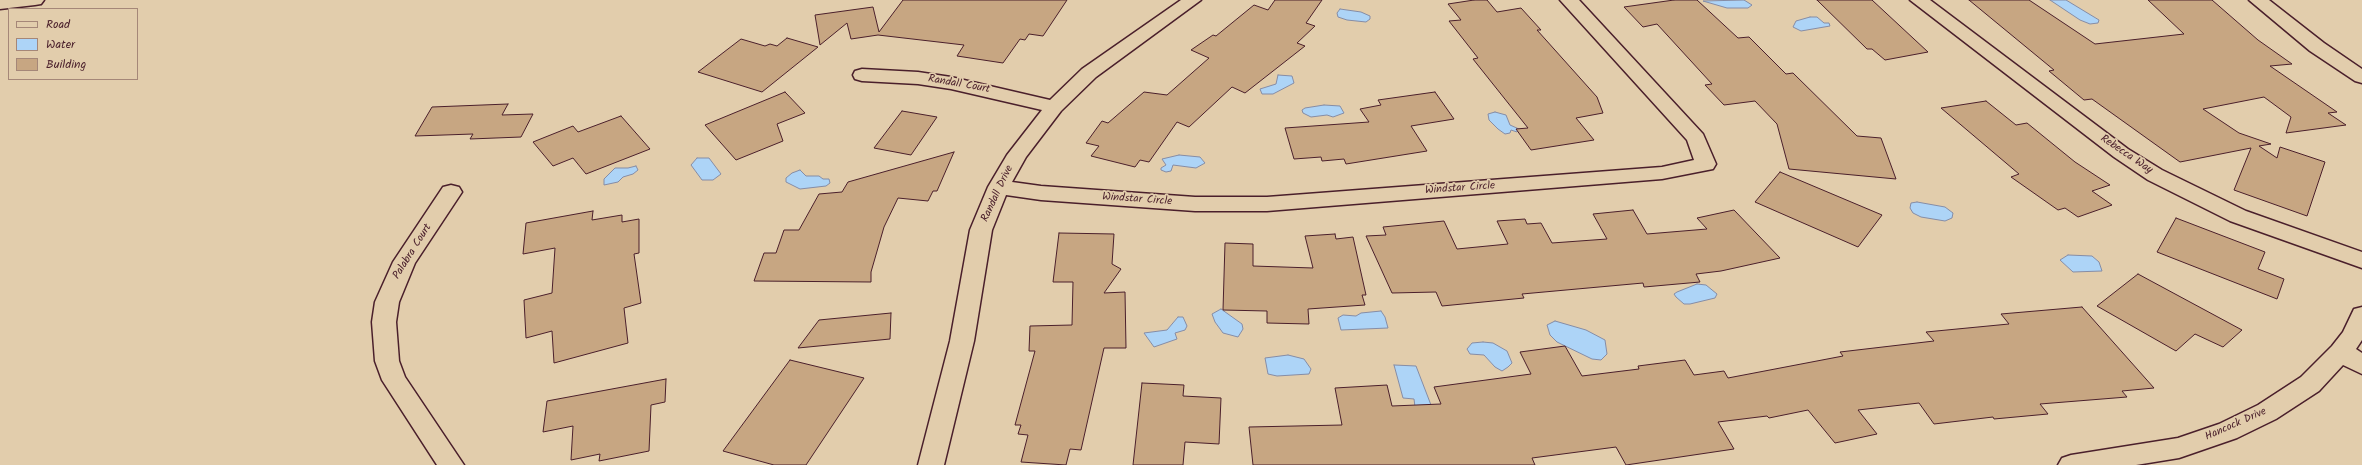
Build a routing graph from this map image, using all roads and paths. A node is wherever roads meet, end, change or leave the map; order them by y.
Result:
1 (35, 0) edge
2 (1192, 0) edge
3 (1569, 0) edge
4 (1919, 0) edge
5 (2258, 0) edge
6 (0, 4) edge
7 (862, 75) dead end
8 (2362, 77) edge
9 (1054, 107) junction
10 (999, 187) junction
11 (451, 192) dead end
12 (2362, 260) edge
13 (2362, 316) edge
14 (2352, 358) edge
15 (2088, 464) edge
16 (451, 465) edge
17 (931, 465) edge

1 - 6 street
2 - 9 street, Randall Drive
3 - 10 street, Windstar Circle
4 - 12 street, Rebecca Way
5 - 8 street
7 - 9 street, Randall Court
9 - 10 street, Randall Drive
10 - 17 street, Randall Drive
11 - 16 street, Palabra Court
13 - 14 street, Hancock Drive
14 - 15 street, Hancock Drive

